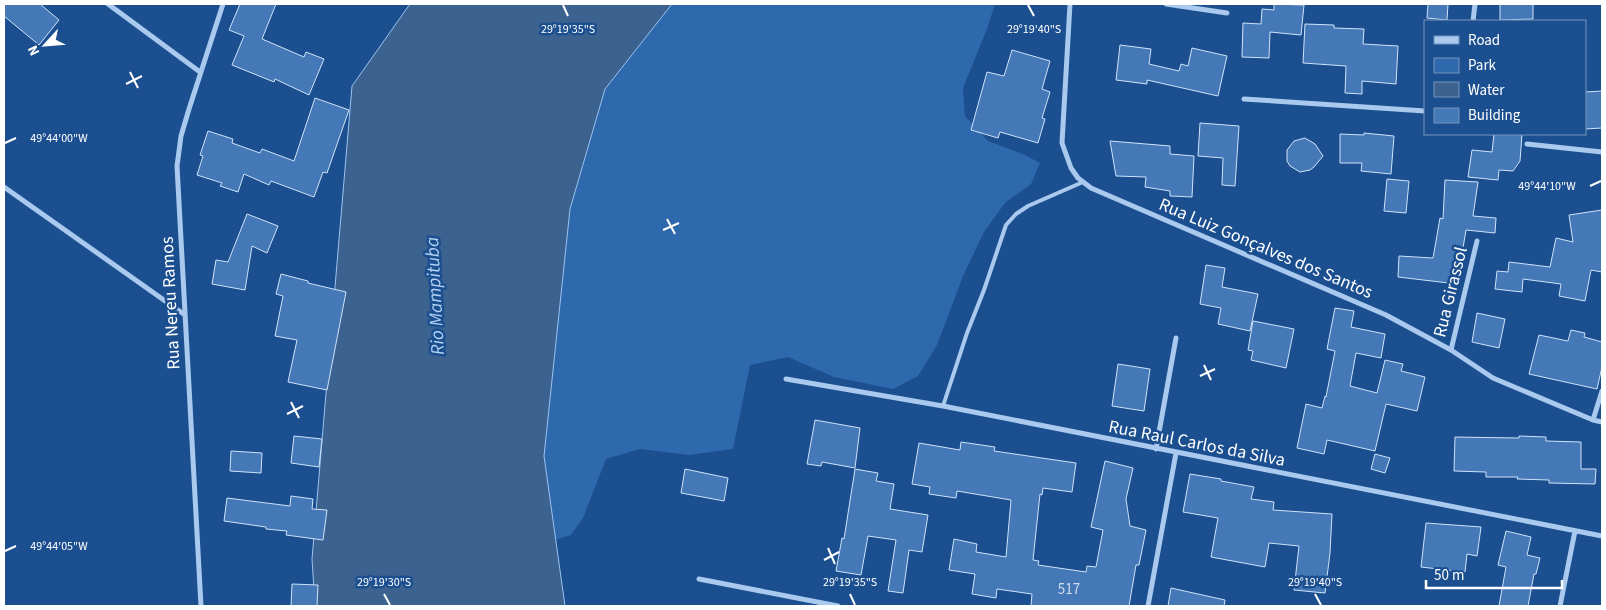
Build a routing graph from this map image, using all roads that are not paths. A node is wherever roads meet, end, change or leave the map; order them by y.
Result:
1 (108, 4) edge
2 (223, 4) edge
3 (1070, 4) edge
4 (1166, 4) edge
5 (1475, 4) edge
6 (1228, 13) dead end
7 (1473, 20) edge
8 (200, 72) junction
9 (1244, 99) dead end
10 (1424, 111) edge
11 (1527, 144) dead end
12 (1602, 152) edge
13 (1083, 182) junction
14 (4, 187) edge
15 (1477, 241) dead end
16 (185, 315) junction
17 (1176, 338) dead end
18 (1451, 350) junction
19 (786, 379) dead end
20 (1602, 392) edge
21 (943, 406) junction
22 (1593, 420) junction
23 (1602, 422) edge
24 (1156, 449) junction
25 (1176, 453) junction
26 (1575, 531) junction
27 (1602, 536) edge
28 (699, 580) dead end
29 (201, 606) edge
30 (838, 606) edge
31 (1148, 606) edge
32 (1560, 606) edge

1 - 8 street
2 - 8 street, Rua Nereu Ramos
3 - 13 street, Rua Luiz Gonçalves dos Santos
4 - 6 street
5 - 7 street
8 - 16 street, Rua Nereu Ramos
9 - 10 street
11 - 12 street
13 - 18 street, Rua Luiz Gonçalves dos Santos
13 - 21 lane
14 - 16 street
15 - 18 street, Rua Girassol
16 - 29 street, Rua Nereu Ramos
17 - 24 street
18 - 22 street, Rua Luiz Gonçalves dos Santos
19 - 21 street, Rua Raul Carlos da Silva
20 - 22 street
21 - 24 street, Rua Raul Carlos da Silva
22 - 23 street, Rua Luiz Gonçalves dos Santos
24 - 25 street, Rua Raul Carlos da Silva
25 - 26 street, Rua Raul Carlos da Silva
25 - 31 street
26 - 27 street, Rua Raul Carlos da Silva
26 - 32 street
28 - 30 street

